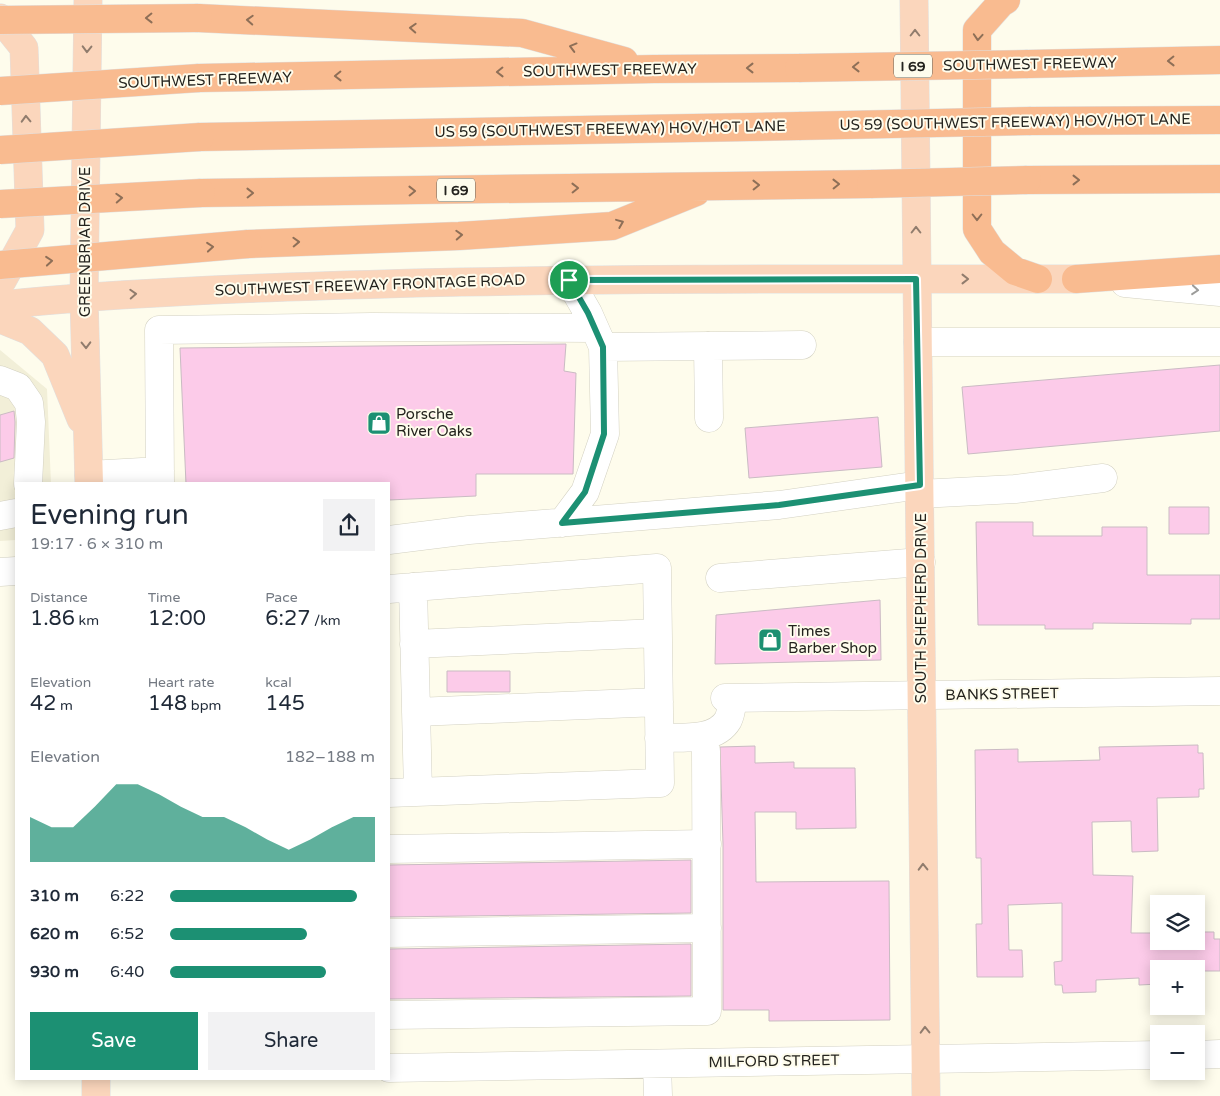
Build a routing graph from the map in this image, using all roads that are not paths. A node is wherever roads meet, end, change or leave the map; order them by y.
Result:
1 (88, 0) edge
2 (914, 0) edge
3 (1006, 0) edge
4 (0, 19) edge
5 (1220, 60) edge
6 (654, 69) junction
7 (0, 91) edge
8 (1220, 120) edge
9 (0, 150) edge
10 (1220, 180) edge
11 (711, 186) junction
12 (0, 204) edge
13 (0, 265) edge
14 (1220, 269) edge
15 (916, 279) junction
16 (1038, 279) junction
17 (1076, 279) junction
18 (569, 280) junction
19 (0, 282) edge
20 (1220, 292) edge
21 (84, 297) junction
22 (0, 305) edge
23 (0, 319) edge
24 (598, 337) junction
25 (918, 342) junction
26 (1220, 342) edge
27 (802, 345) dead end
28 (708, 346) junction
29 (0, 380) edge
30 (709, 418) dead end
31 (88, 435) junction
32 (160, 477) edge
33 (1103, 478) dead end
34 (89, 480) edge
35 (28, 482) edge
36 (920, 490) junction
37 (15, 513) edge
38 (0, 516) edge
39 (562, 523) junction
40 (390, 540) edge
41 (920, 562) junction
42 (15, 570) edge
43 (0, 572) edge
44 (720, 578) dead end
45 (401, 588) edge
46 (658, 633) junction
47 (414, 644) junction
48 (1220, 691) edge
49 (922, 695) junction
50 (659, 702) junction
51 (416, 712) junction
52 (659, 738) junction
53 (706, 751) dead end
54 (418, 792) junction
55 (390, 793) edge
56 (707, 844) junction
57 (390, 849) edge
58 (707, 928) junction
59 (390, 933) edge
60 (390, 1015) edge
61 (1220, 1054) edge
62 (1150, 1055) edge
63 (1205, 1055) edge
64 (925, 1059) junction
65 (658, 1064) junction
66 (390, 1068) edge
67 (96, 1080) edge
68 (96, 1096) edge
69 (658, 1096) edge
70 (926, 1096) edge

1 -> 21 main road, GREENBRIAR DRIVE
15 -> 2 main road, SOUTH SHEPHERD DRIVE
3 -> 16 highway
6 -> 4 highway, bridge
19 -> 4 main road
5 -> 6 highway, SOUTHWEST FREEWAY / I 69, bridge
6 -> 7 highway, SOUTHWEST FREEWAY / I 69, bridge
8 - 9 highway, US 59 (SOUTHWEST FREEWAY) HOV/HOT LANE, bridge
11 -> 10 highway, I 69, bridge
12 -> 11 highway, I 69, bridge
13 -> 11 highway, bridge
14 - 17 highway
15 -> 16 main road, SOUTHWEST FREEWAY FRONTAGE ROAD
15 - 18 main road, SOUTHWEST FREEWAY FRONTAGE ROAD
15 - 25 main road, SOUTH SHEPHERD DRIVE
16 - 17 main road, SOUTHWEST FREEWAY FRONTAGE ROAD
17 -> 20 street, SOUTHWEST FREEWAY FRONTAGE ROAD
21 -> 18 main road, SOUTHWEST FREEWAY FRONTAGE ROAD
18 - 24 street
21 - 22 main road, SOUTHWEST FREEWAY FRONTAGE ROAD
21 -> 31 main road, GREENBRIAR DRIVE
23 - 31 main road
24 - 28 street
24 - 32 street
24 - 39 street
25 - 26 street
25 - 36 main road, SOUTH SHEPHERD DRIVE
27 - 28 street
28 - 30 street
29 - 35 street
31 - 34 main road, GREENBRIAR DRIVE
32 - 34 street
33 - 36 street
36 - 39 street
36 - 41 main road, SOUTH SHEPHERD DRIVE
37 - 38 street
39 - 40 street
41 - 44 street
41 - 49 main road, SOUTH SHEPHERD DRIVE
42 - 43 street
45 - 46 street
45 - 47 street
46 - 47 street
46 - 50 street
47 - 51 street
48 - 49 street, BANKS STREET
49 - 52 street, BANKS STREET
64 -> 49 main road, SOUTH SHEPHERD DRIVE
50 - 51 street
50 - 52 street
51 - 54 street
52 - 54 street
53 - 56 street
54 - 55 street
56 - 57 street
56 - 58 street
58 - 59 street
58 - 60 street
61 - 63 street
62 - 64 street, MILFORD STREET
64 - 65 street, MILFORD STREET
64 - 70 main road, SOUTH SHEPHERD DRIVE
65 - 66 street, MILFORD STREET
65 - 69 street
67 - 68 main road

